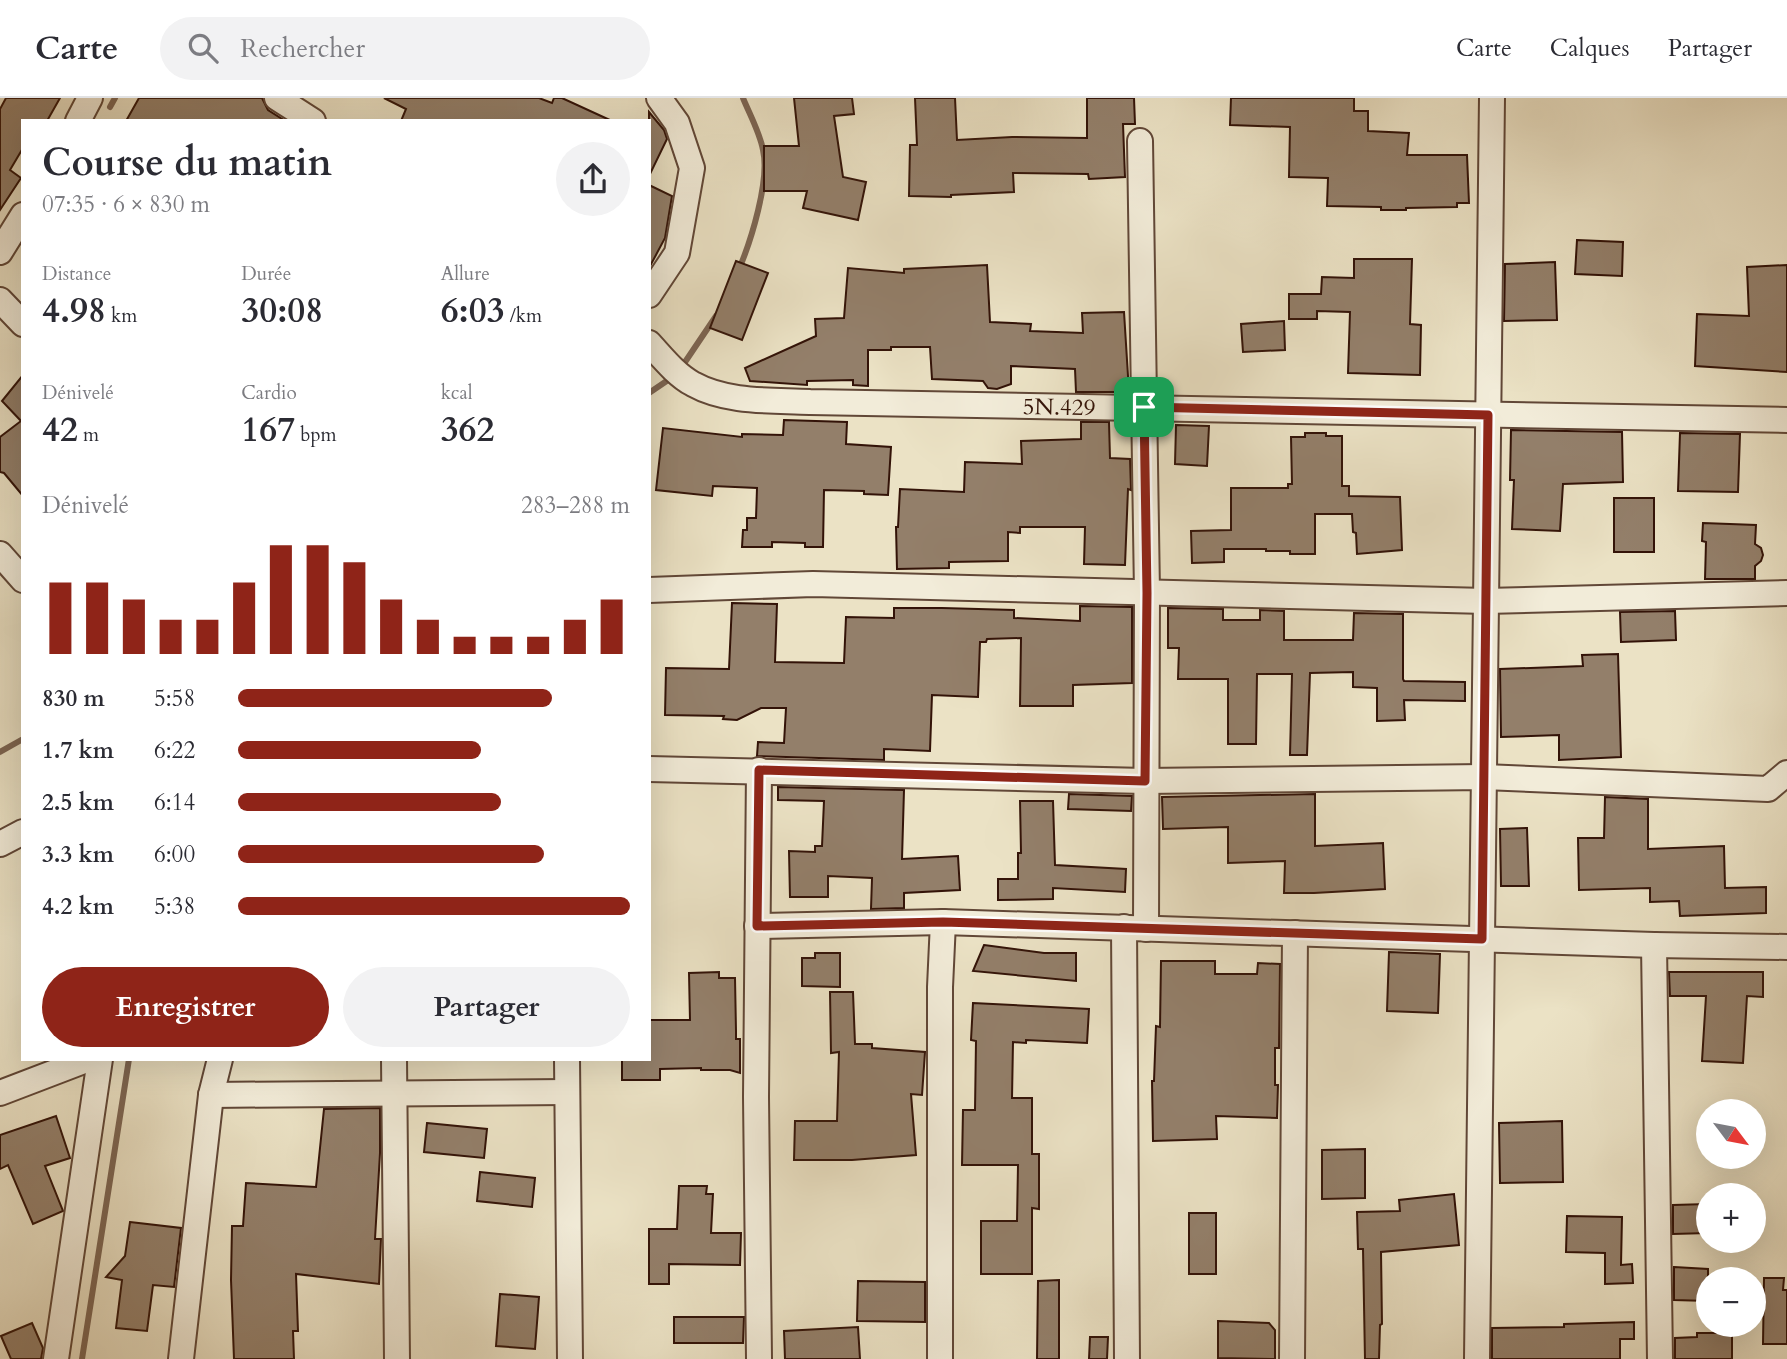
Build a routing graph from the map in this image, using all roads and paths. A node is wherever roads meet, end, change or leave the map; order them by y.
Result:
1 (90, 98) edge
2 (277, 98) edge
3 (659, 98) edge
4 (1492, 98) edge
5 (79, 119) edge
6 (310, 119) edge
7 (1140, 141) dead end
8 (21, 218) edge
9 (0, 252) edge
10 (651, 292) edge
11 (0, 300) edge
12 (21, 322) edge
13 (651, 345) edge
14 (1144, 407) junction
15 (1488, 415) junction
16 (1787, 420) edge
17 (0, 554) edge
18 (21, 578) edge
19 (651, 590) edge
20 (1147, 593) junction
21 (1787, 593) edge
22 (1486, 601) junction
23 (651, 769) edge
24 (759, 770) junction
25 (1787, 773) edge
26 (1484, 777) junction
27 (1145, 781) junction
28 (21, 833) edge
29 (0, 844) edge
30 (943, 922) junction
31 (757, 926) junction
32 (1135, 928) junction
33 (1295, 933) junction
34 (1482, 939) junction
35 (1654, 945) junction
36 (1787, 947) edge
37 (84, 1061) edge
38 (100, 1061) edge
39 (220, 1061) edge
40 (394, 1061) edge
41 (567, 1061) edge
42 (567, 1092) junction
43 (0, 1093) edge
44 (394, 1094) junction
45 (211, 1095) junction
46 (56, 1359) edge
47 (181, 1359) edge
48 (397, 1359) edge
49 (570, 1359) edge
50 (759, 1359) edge
51 (940, 1359) edge
52 (1127, 1359) edge
53 (1292, 1359) edge
54 (1477, 1359) edge
55 (1660, 1359) edge

1 - 5 street
2 - 6 street
3 - 10 street
4 - 15 street
7 - 14 street
8 - 9 street
11 - 12 street
13 - 14 street, 5N.429
14 - 15 street, 5N.429
14 - 20 street
15 - 16 street, 5N.429
15 - 22 street
17 - 18 street
19 - 20 street
20 - 22 street
20 - 27 street
21 - 22 street
22 - 26 street
23 - 24 street
24 - 27 street
24 - 31 street
25 - 26 street
26 - 27 street
26 - 34 street
27 - 32 street
28 - 29 street
30 - 31 street
30 - 32 street
30 - 51 street
31 - 50 street
32 - 33 street
32 - 52 street
33 - 34 street
33 - 53 street
34 - 35 street
34 - 54 street
35 - 36 street
35 - 55 street
37 - 43 street
38 - 46 street
39 - 45 street
40 - 44 street
41 - 42 street
42 - 44 street
42 - 49 street
44 - 45 street
44 - 48 street
45 - 47 street

